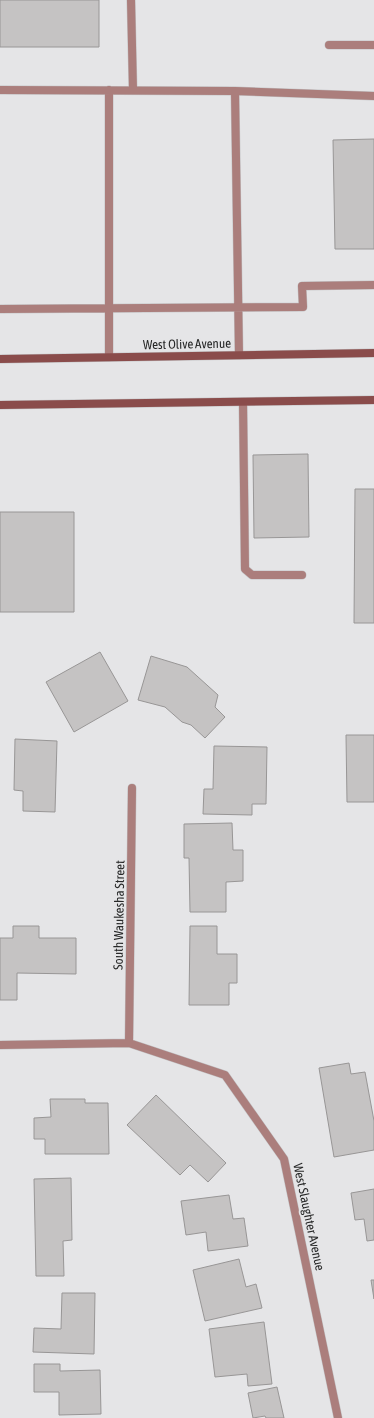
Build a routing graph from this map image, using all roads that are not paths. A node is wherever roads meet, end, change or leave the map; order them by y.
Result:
1 (131, 0) edge
2 (329, 45) dead end
3 (374, 45) edge
4 (0, 90) edge
5 (109, 90) junction
6 (133, 90) junction
7 (235, 91) junction
8 (374, 96) edge
9 (374, 285) edge
10 (109, 308) junction
11 (237, 308) junction
12 (0, 309) edge
13 (374, 354) edge
14 (239, 355) junction
15 (109, 357) junction
16 (0, 359) edge
17 (374, 400) edge
18 (243, 402) junction
19 (0, 405) edge
20 (302, 575) dead end
21 (132, 788) dead end
22 (129, 1043) junction
23 (0, 1045) edge
24 (338, 1418) edge

1 - 6 street
2 - 3 street
4 - 5 street
5 - 6 street
5 - 10 street
6 - 7 street
7 - 8 street
7 - 11 street
9 - 11 street
10 - 11 street
10 - 12 street
10 - 15 street
11 - 14 street
13 - 14 main road, West Olive Avenue
14 - 15 main road, West Olive Avenue
15 - 16 main road, West Olive Avenue
17 - 18 main road
18 - 19 main road
18 - 20 street
21 - 22 street, South Waukesha Street
22 - 23 street, West Slaughter Avenue
22 - 24 street, West Slaughter Avenue

